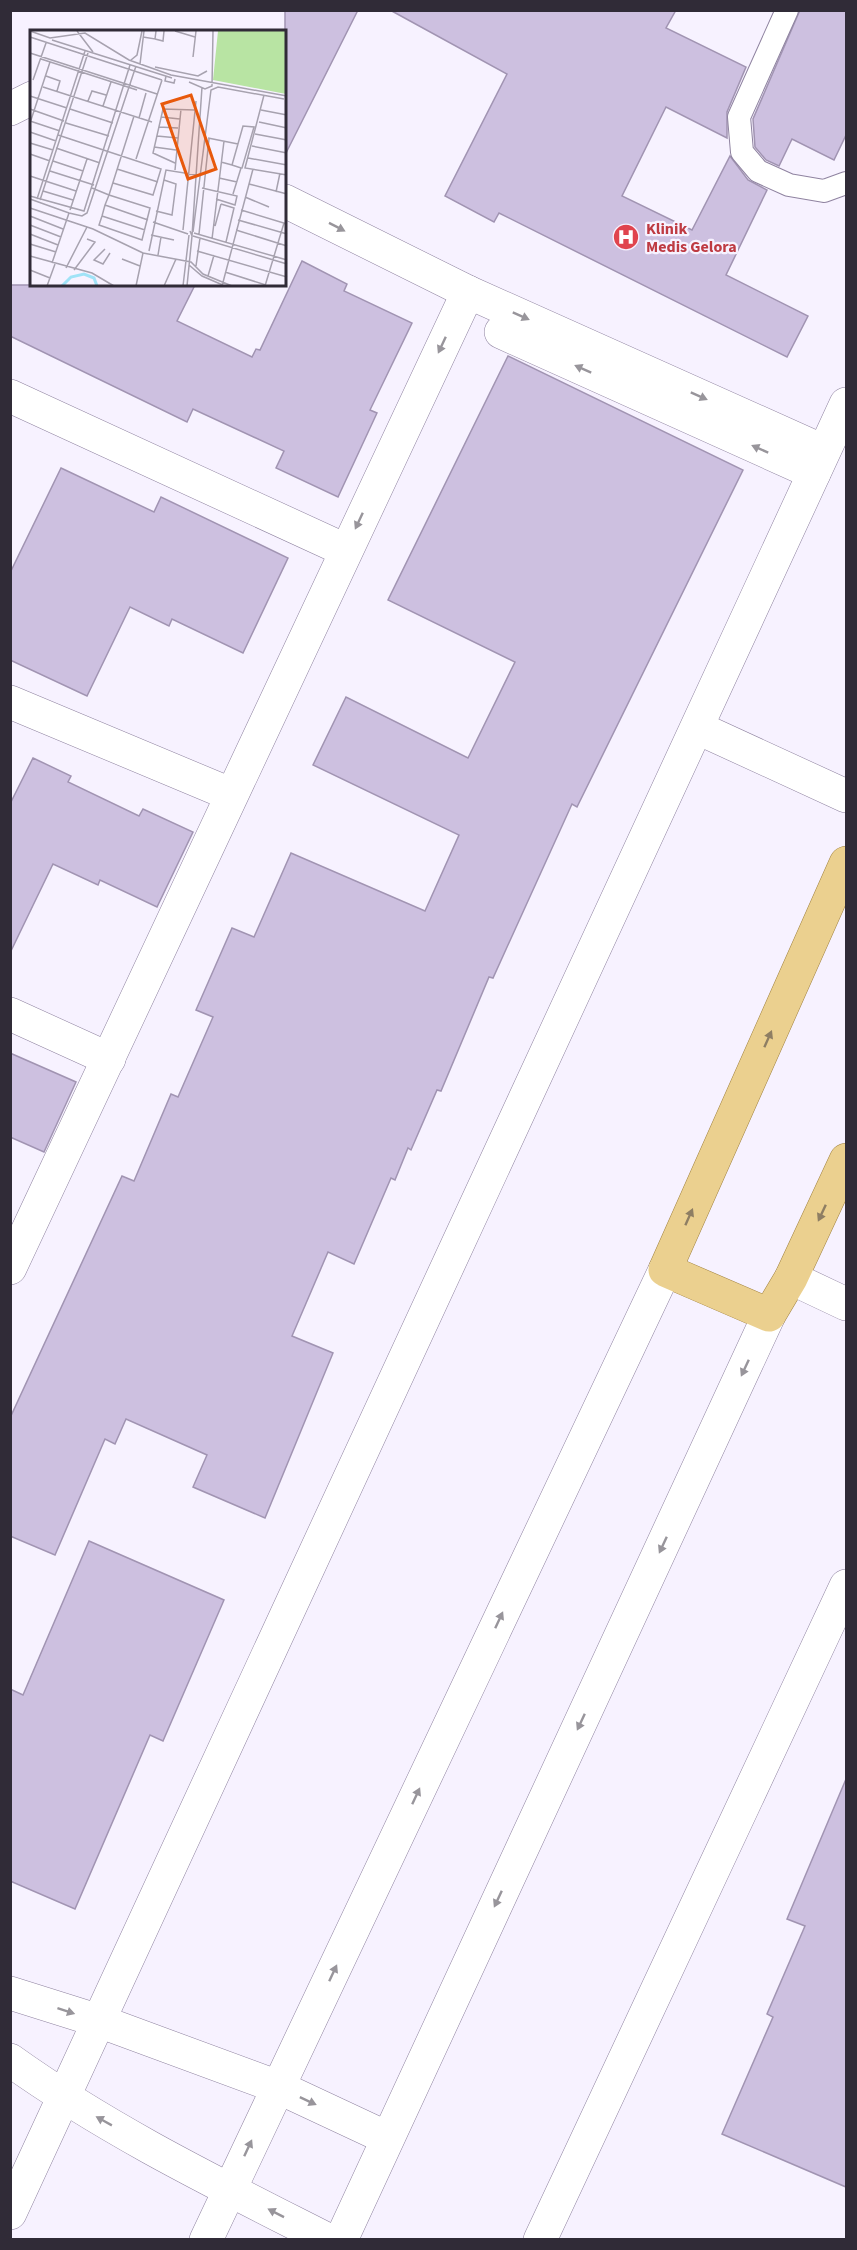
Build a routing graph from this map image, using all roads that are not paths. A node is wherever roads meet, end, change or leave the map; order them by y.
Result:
1 (787, 10) edge
2 (30, 99) edge
3 (10, 108) edge
4 (846, 183) edge
5 (286, 202) edge
6 (463, 302) junction
7 (10, 396) edge
8 (846, 404) edge
9 (818, 462) junction
10 (345, 550) junction
11 (10, 702) edge
12 (698, 728) junction
13 (230, 794) junction
14 (846, 796) edge
15 (846, 863) edge
16 (10, 1014) edge
17 (109, 1059) junction
18 (846, 1160) edge
19 (10, 1268) edge
20 (665, 1270) junction
21 (791, 1278) junction
22 (846, 1304) edge
23 (770, 1315) junction
24 (846, 1586) edge
25 (10, 1993) edge
26 (99, 2021) junction
27 (10, 2060) edge
28 (278, 2087) junction
29 (63, 2098) junction
30 (387, 2138) junction
31 (229, 2190) junction
32 (10, 2212) edge
33 (206, 2240) edge
34 (328, 2240) edge
35 (341, 2240) edge
36 (540, 2240) edge

1 - 4 lane
2 - 3 street
5 -> 6 street
6 - 9 street
6 -> 10 street
7 - 10 street
8 - 9 street
9 - 12 street
10 - 13 street
11 - 13 street
12 - 14 street
12 - 26 street
13 - 17 street
20 -> 15 main road
16 - 17 street
17 - 19 street
18 -> 21 main road
20 - 23 main road
28 -> 20 street
21 - 22 street
21 - 23 main road
23 -> 30 street
24 - 36 street
25 -> 26 street
26 - 28 street
26 - 29 street
27 - 29 street
28 -> 30 street
31 -> 28 street
31 -> 29 street
29 - 32 street
30 - 35 street
31 - 33 street
34 -> 31 street

